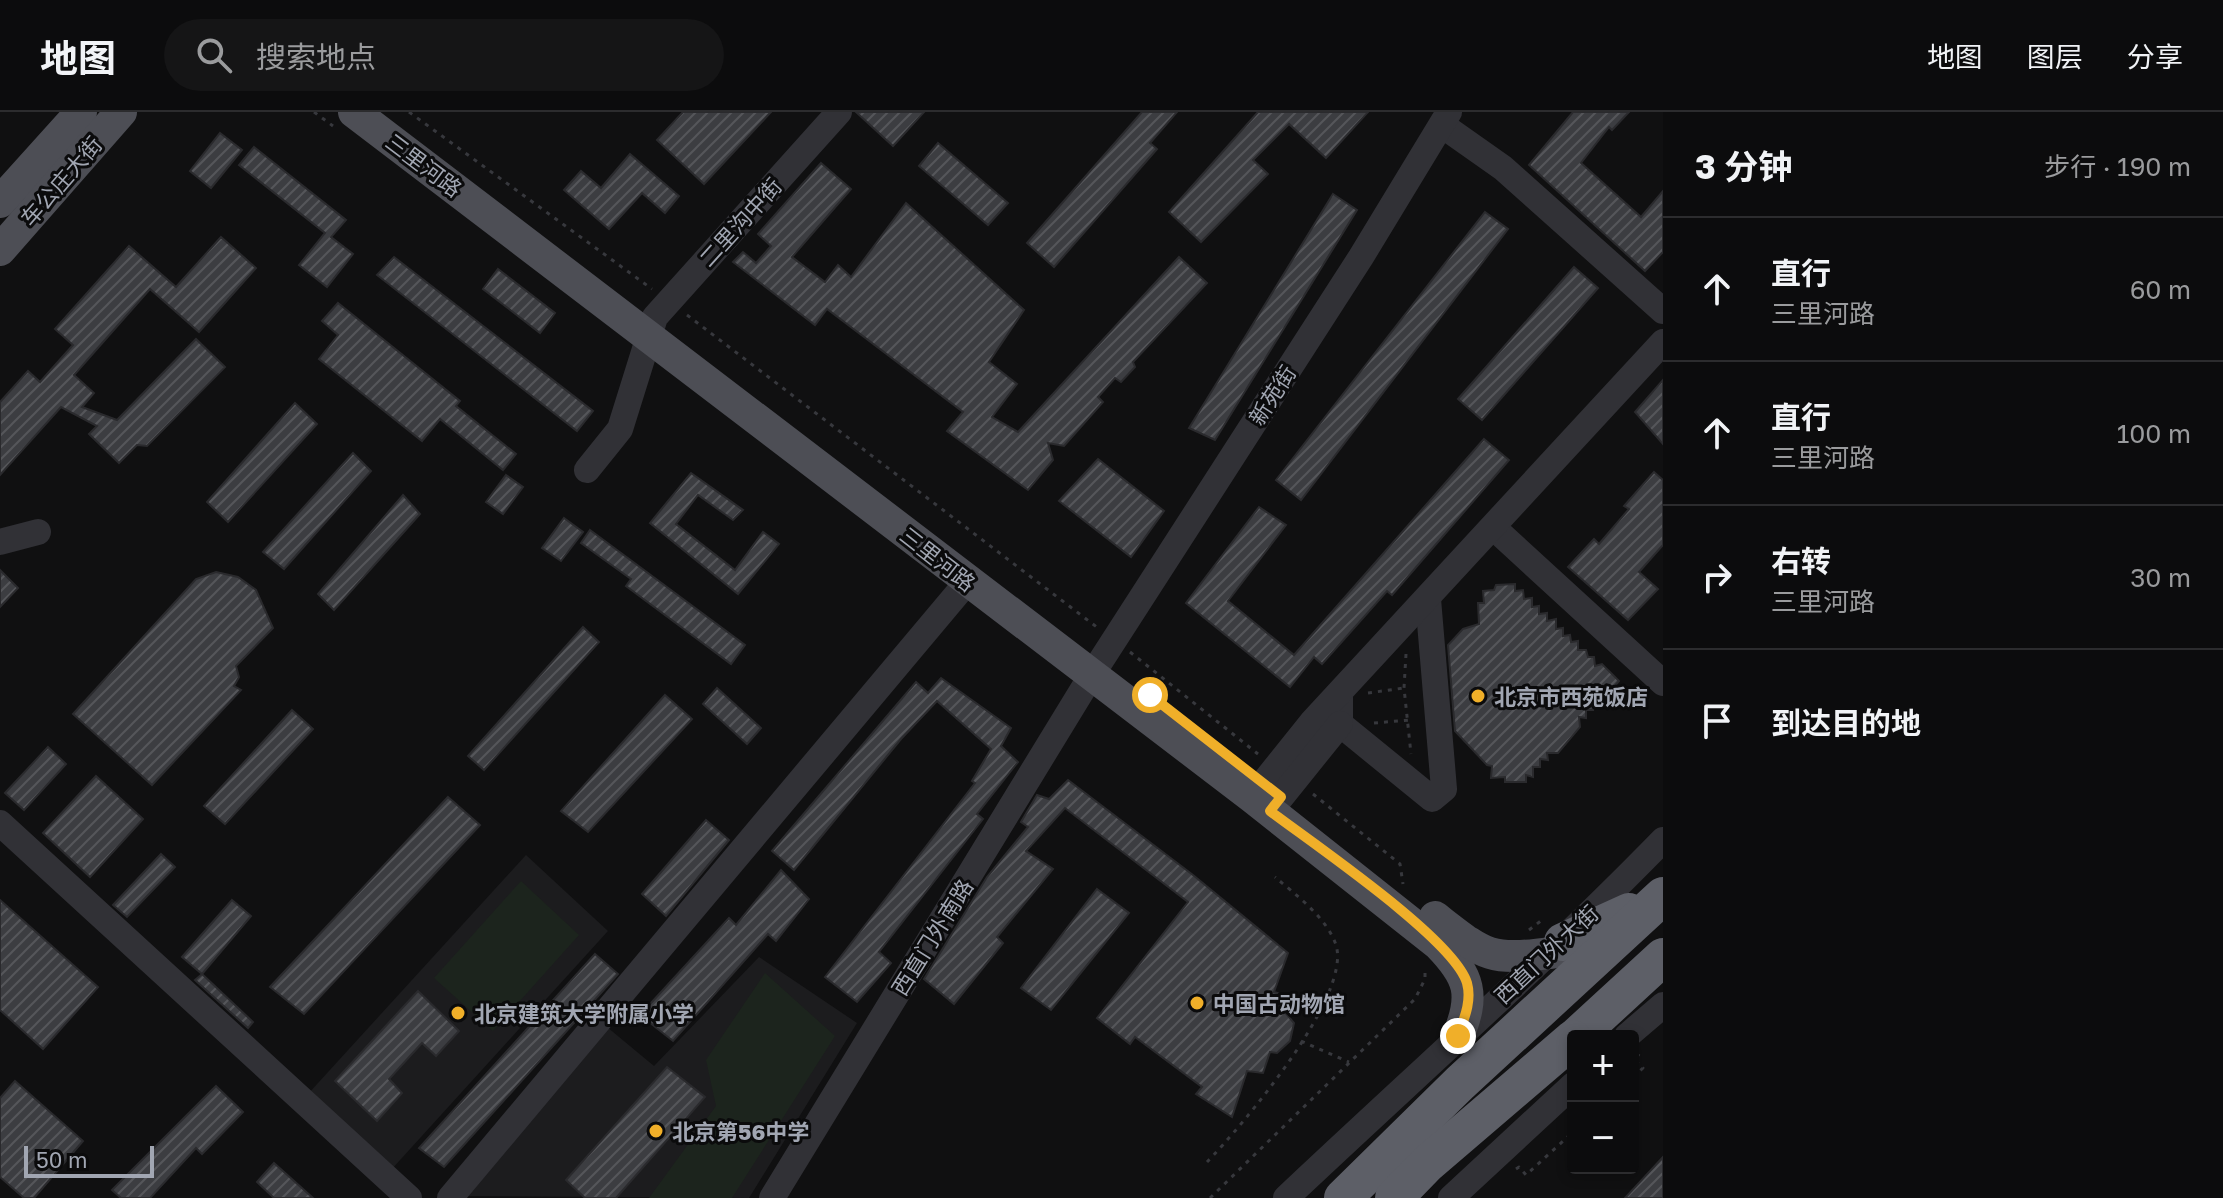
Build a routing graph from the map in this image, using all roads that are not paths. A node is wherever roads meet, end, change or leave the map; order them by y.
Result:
1 (81, 112) edge
2 (121, 112) edge
3 (354, 112) edge
4 (385, 112) edge
5 (839, 112) edge
6 (1445, 118) edge
7 (0, 202) edge
8 (0, 250) edge
9 (1663, 311) edge
10 (657, 318) junction
11 (1663, 342) edge
12 (587, 470) dead end
13 (1494, 528) junction
14 (38, 532) dead end
15 (0, 542) edge
16 (968, 581) junction
17 (1428, 599) junction
18 (1103, 658) junction
19 (1663, 683) edge
20 (1350, 693) junction
21 (1438, 720) junction
22 (1351, 724) junction
23 (1419, 768) road end
24 (1273, 789) junction
25 (0, 823) edge
26 (1663, 840) edge
27 (1662, 897) edge
28 (1557, 948) junction
29 (1663, 957) edge
30 (1663, 1005) edge
31 (1584, 1030) edge
32 (1458, 1036) junction
33 (1639, 1044) edge
34 (1567, 1045) edge
35 (1567, 1091) edge
36 (409, 1198) edge
37 (450, 1198) edge
38 (772, 1198) edge
39 (1286, 1198) edge
40 (1343, 1198) edge
41 (1394, 1198) edge
42 (1451, 1198) edge

1 - 7 main road, 车公庄大街
2 - 8 main road, 车公庄大街
3 - 10 main road, 三里河路
4 - 10 main road, 三里河路
5 - 10 street, 二里沟中街
6 - 9 street
6 - 18 street, 新苑街
10 - 12 street
10 - 16 main road, 三里河路
10 - 18 main road, 三里河路
11 - 13 street
13 - 17 street
13 - 19 street
14 - 15 street
16 - 18 main road, 三里河路
16 - 37 street
17 - 20 street
17 - 21 street
18 - 24 main road, 三里河路
18 - 38 street, 西直门外南路
20 - 22 street
20 - 24 street
21 - 22 street
21 - 23 street
22 - 24 street
24 - 28 main road, 三里河路
24 - 32 main road, 三里河路
25 - 36 street
26 - 28 street, 西直门外大街
27 - 28 highway
27 - 40 highway, 西直门外大街
28 - 32 street, 西直门外大街
29 - 31 highway
30 - 33 street
32 - 39 street, 西直门外大街
34 - 41 highway
35 - 42 street

